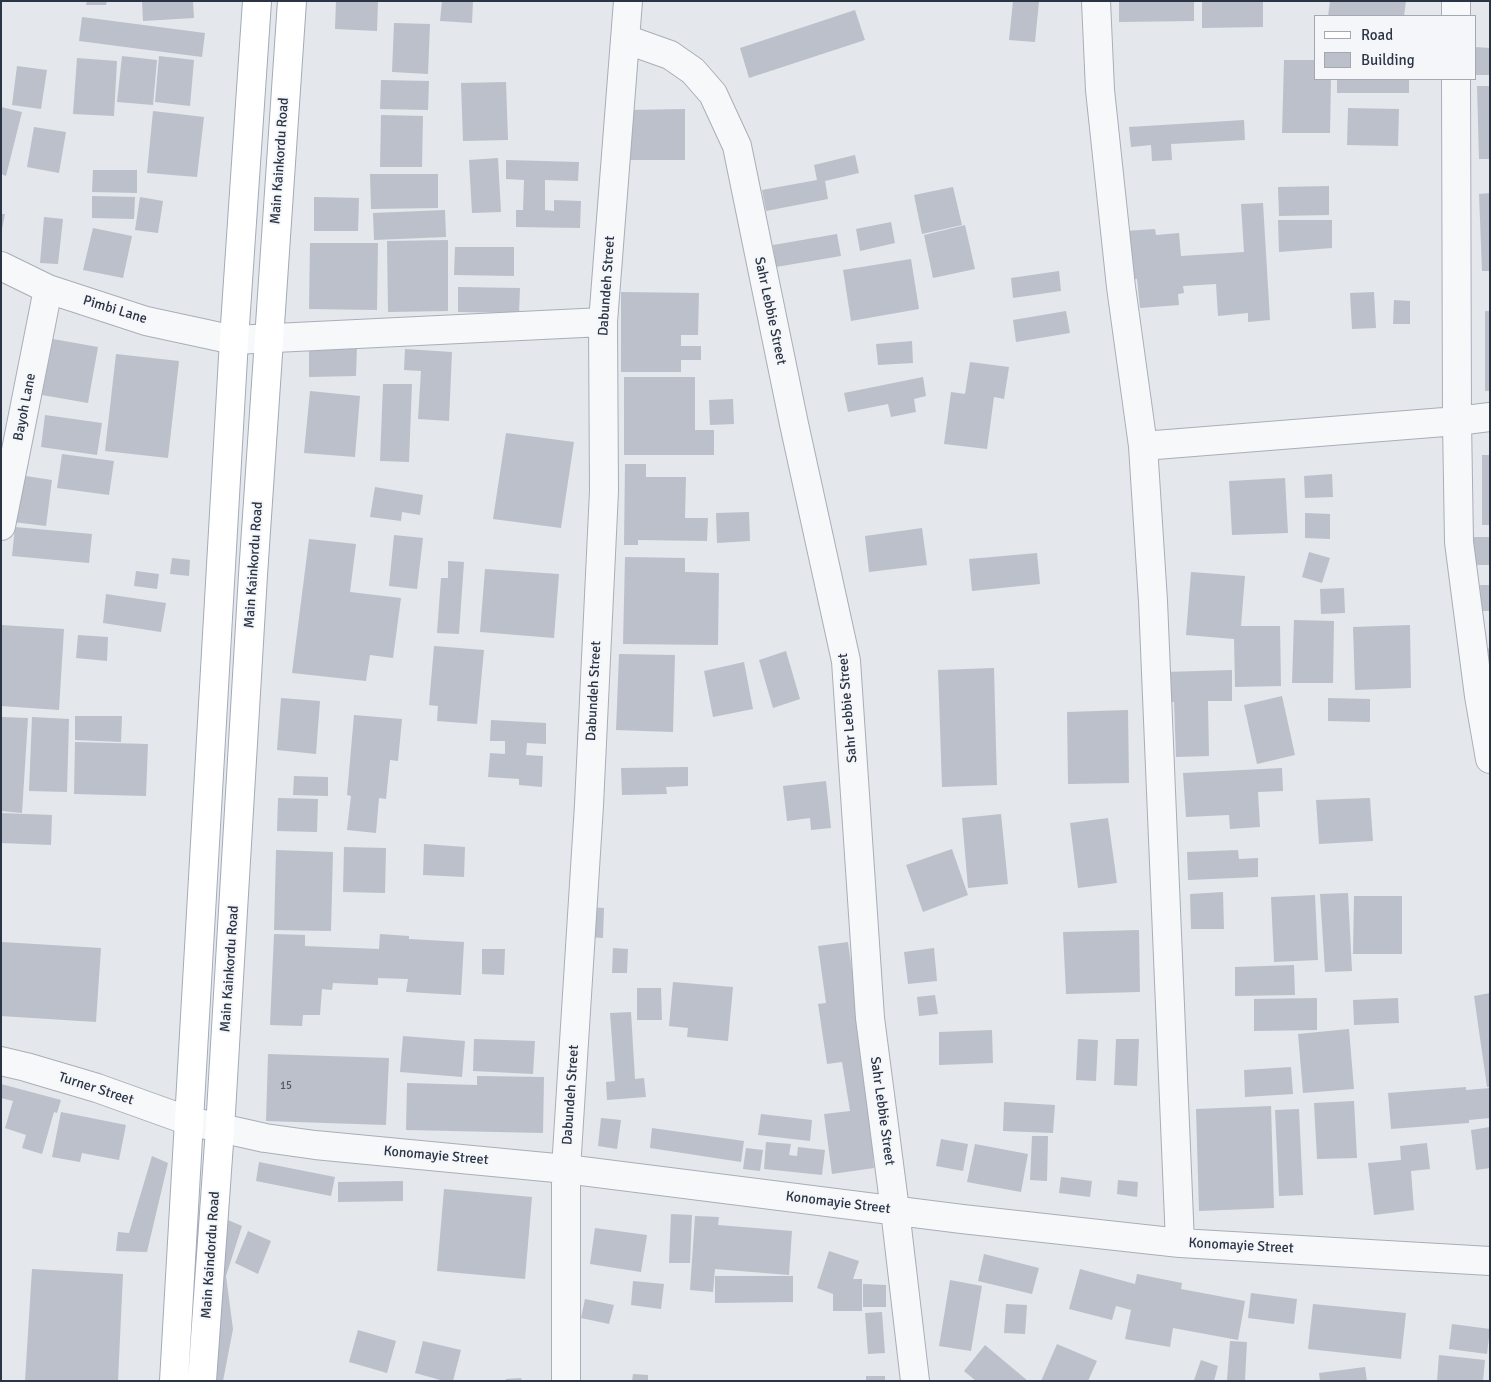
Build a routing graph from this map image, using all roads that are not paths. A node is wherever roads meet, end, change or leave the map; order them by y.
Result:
1 (257, 1) edge
2 (292, 1) edge
3 (628, 1) edge
4 (1096, 1) edge
5 (1456, 1) edge
6 (1456, 15) edge
7 (625, 39) junction
8 (1456, 80) edge
9 (1, 266) edge
10 (48, 289) junction
11 (604, 322) junction
12 (269, 338) junction
13 (234, 340) junction
14 (1490, 417) edge
15 (1457, 421) junction
16 (1143, 446) junction
17 (1, 526) edge
18 (1490, 759) edge
19 (1, 1061) edge
20 (189, 1121) junction
21 (220, 1129) junction
22 (566, 1169) junction
23 (895, 1210) junction
24 (1180, 1242) junction
25 (1490, 1261) edge
26 (174, 1381) edge
27 (202, 1381) edge
28 (566, 1381) edge
29 (915, 1381) edge

1 - 13 main road
2 - 12 main road, Main Kainkordu Road
3 - 7 street, Dabundeh Street
4 - 16 street
5 - 6 street
7 - 11 street, Dabundeh Street
7 - 23 street, Sahr Lebbie Street
8 - 15 street
9 - 10 street, Pimbi Lane
10 - 13 street, Pimbi Lane
10 - 17 street, Bayoh Lane
11 - 12 street, Pimbi Lane
11 - 22 street, Dabundeh Street
12 - 13 street, Pimbi Lane
12 - 21 main road, Main Kainkordu Road
13 - 20 main road
14 - 15 street
15 - 16 street
15 - 18 street
16 - 24 street
19 - 20 street, Turner Street
20 - 21 street, Konomayie Street
20 - 26 main road
21 - 22 street, Konomayie Street
21 - 27 main road, Main Kaindordu Road
22 - 23 street, Konomayie Street
22 - 28 street, Dabundeh Street
23 - 24 street, Konomayie Street
23 - 29 street, Sahr Lebbie Street
24 - 25 street, Konomayie Street

